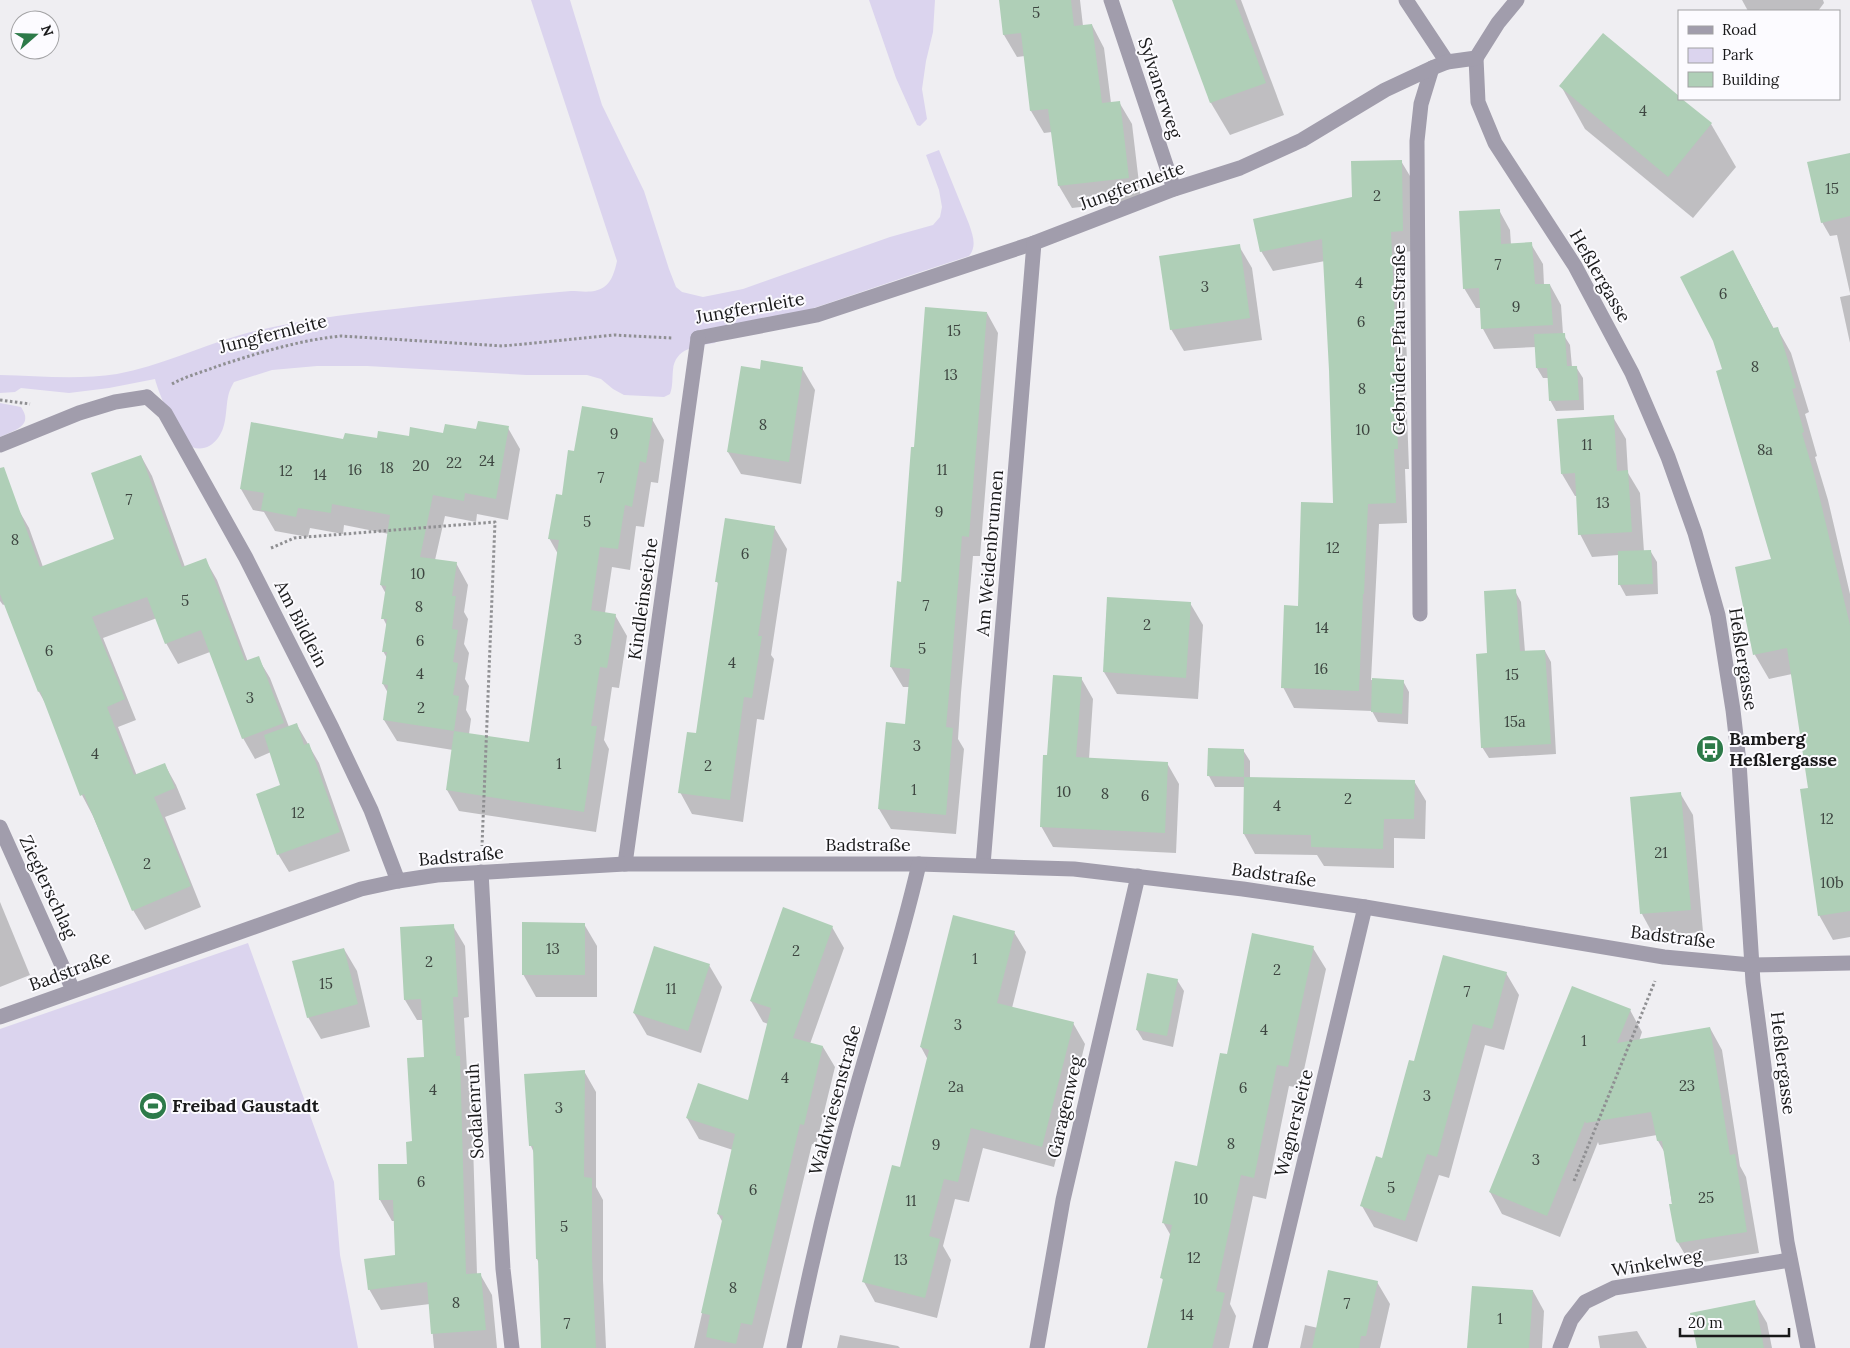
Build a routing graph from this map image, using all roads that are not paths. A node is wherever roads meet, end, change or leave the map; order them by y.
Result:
1 (1111, 0) edge
2 (1406, 0) edge
3 (1517, 0) edge
4 (1476, 58) junction
5 (1447, 62) junction
6 (1432, 68) junction
7 (1174, 189) junction
8 (1034, 243) junction
9 (698, 338) joint
10 (0, 446) edge
11 (1420, 614) dead end
12 (0, 827) edge
13 (625, 864) junction
14 (919, 864) junction
15 (983, 866) junction
16 (481, 872) junction
17 (1138, 876) junction
18 (398, 881) junction
19 (1365, 907) junction
20 (1850, 963) edge
21 (1752, 964) junction
22 (73, 990) junction
23 (0, 1017) edge
24 (1790, 1260) junction
25 (512, 1348) edge
26 (794, 1348) edge
27 (1037, 1348) edge
28 (1260, 1348) edge
29 (1560, 1348) edge
30 (1808, 1348) edge

1 - 7 street, Sylvanerweg
2 - 5 street
3 - 4 street
4 - 5 street, Jungfernleite
4 - 21 street, Heßlergasse
5 - 6 street, Jungfernleite
6 - 7 street, Jungfernleite
6 - 11 street, Gebrüder-Pfau-Straße
7 - 8 street, Jungfernleite
8 - 9 street, Jungfernleite
8 - 15 street, Am Weidenbrunnen
9 - 13 street, Kindleinseiche
10 - 18 street, Am Bildlein
12 - 22 street, Zieglerschlag
13 - 14 street, Badstraße
13 - 16 street, Badstraße
14 - 15 street, Badstraße
14 - 26 street, Waldwiesenstraße
15 - 17 street, Badstraße
16 - 18 street, Badstraße
16 - 25 street, Sodalenruh
17 - 19 street, Badstraße
17 - 27 street, Garagenweg
18 - 22 street, Badstraße
19 - 21 street, Badstraße
19 - 28 street, Wagnersleite
20 - 21 street, Badstraße
21 - 24 street, Heßlergasse
22 - 23 street, Badstraße
24 - 29 street, Winkelweg
24 - 30 street, Heßlergasse

